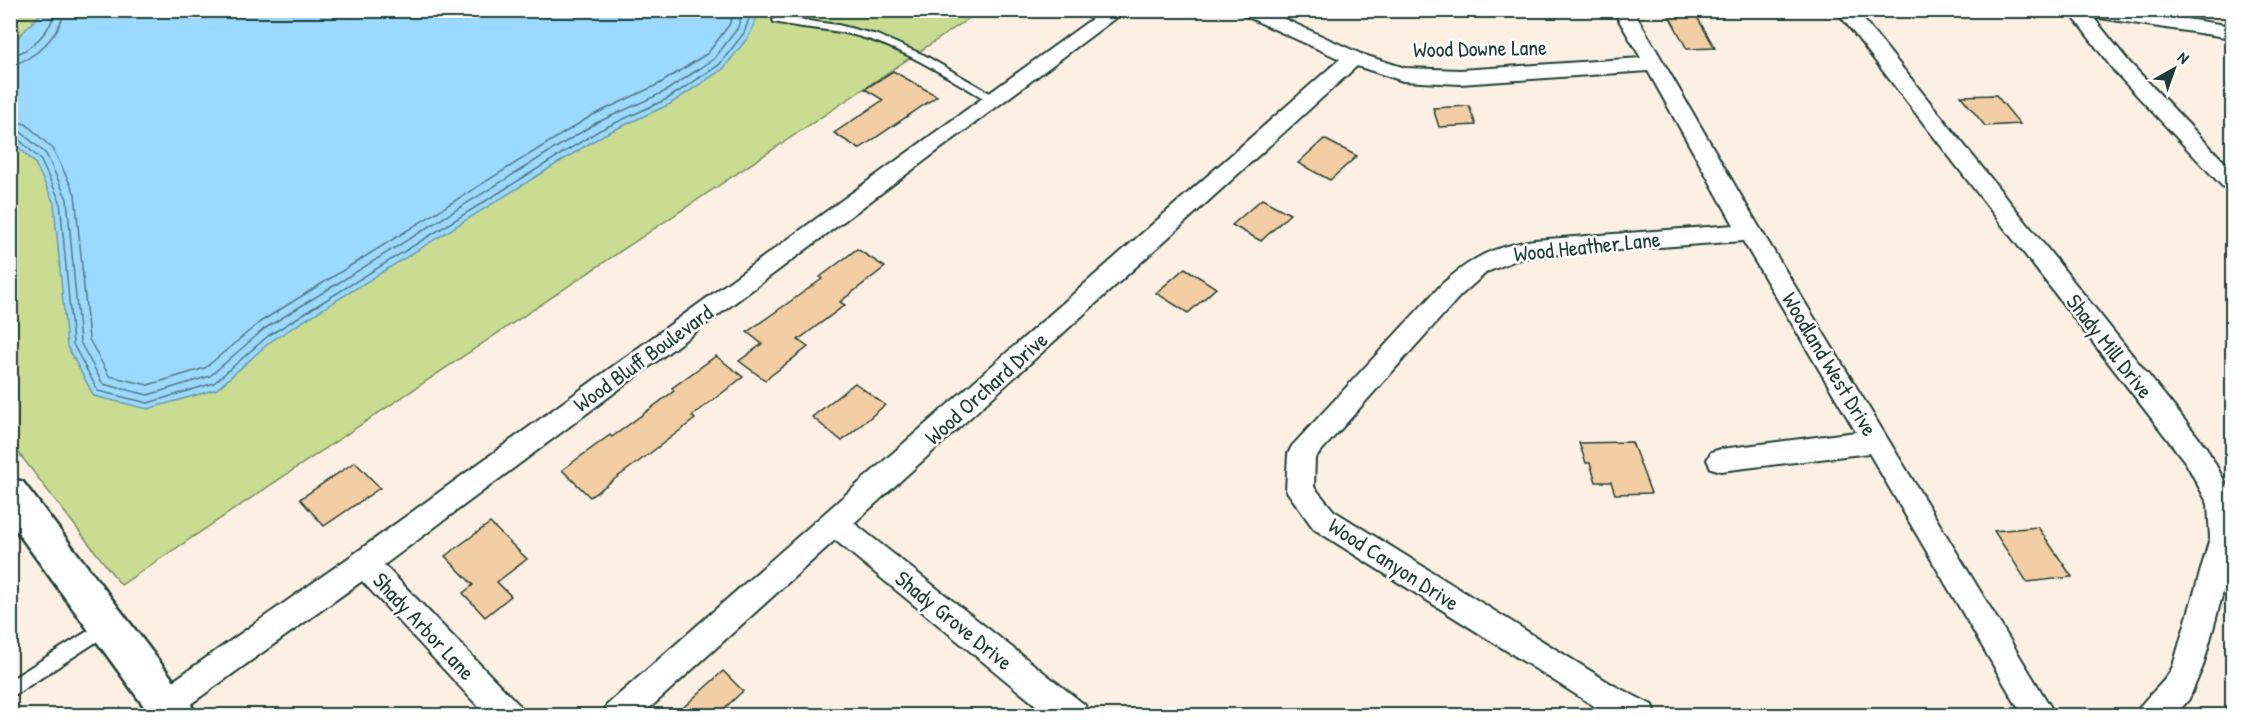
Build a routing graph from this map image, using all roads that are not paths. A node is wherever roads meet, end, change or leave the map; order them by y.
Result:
1 (1117, 10) edge
2 (1248, 10) edge
3 (1623, 10) edge
4 (1845, 10) edge
5 (2077, 10) edge
6 (2085, 10) edge
7 (778, 20) dead end
8 (2232, 32) edge
9 (1354, 58) junction
10 (1654, 64) junction
11 (996, 100) junction
12 (2232, 183) edge
13 (1750, 232) junction
14 (1392, 356) joint
15 (1876, 441) junction
16 (1721, 460) dead end
17 (10, 493) edge
18 (835, 524) junction
19 (364, 563) junction
20 (109, 625) junction
21 (10, 690) edge
22 (171, 709) edge
23 (508, 716) edge
24 (618, 716) edge
25 (1074, 716) edge
26 (1641, 716) edge
27 (2041, 716) edge
28 (2150, 716) edge

1 - 11 street, Wood Bluff Boulevard
2 - 9 street, Wood Downe Lane
3 - 10 street, Woodland West Drive
4 - 28 street, Shady Mill Drive
5 - 12 street
6 - 8 street
7 - 11 lane
9 - 10 street, Wood Downe Lane
9 - 18 street, Wood Orchard Drive
10 - 13 street, Woodland West Drive
11 - 19 street, Wood Bluff Boulevard
13 - 14 street, Wood Heather Lane
13 - 15 street, Woodland West Drive
14 - 26 street, Wood Canyon Drive
15 - 16 street
15 - 27 street, Woodland West Drive
17 - 20 street
18 - 24 street, Wood Orchard Drive
18 - 25 street, Shady Grove Drive
19 - 22 street, Wood Bluff Boulevard
19 - 23 street, Shady Arbor Lane
20 - 21 lane
20 - 22 street

